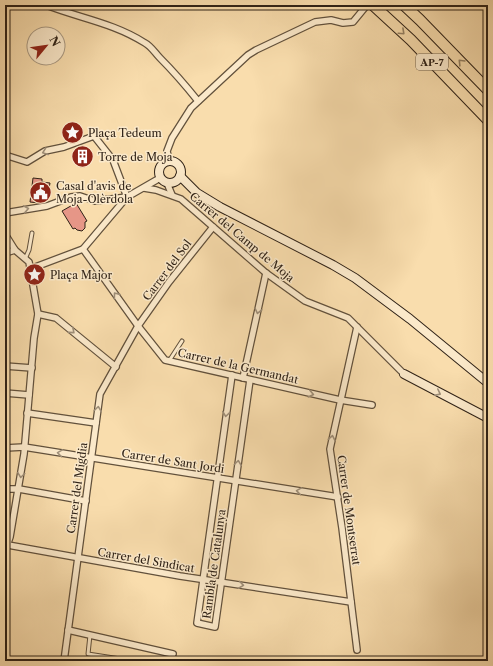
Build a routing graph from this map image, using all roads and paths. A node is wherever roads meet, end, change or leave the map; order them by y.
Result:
1 (46, 5) edge
2 (367, 5) edge
3 (374, 5) edge
4 (404, 5) edge
5 (488, 90) edge
6 (198, 101) junction
7 (488, 120) edge
8 (5, 155) edge
9 (169, 161) junction
10 (180, 176) junction
11 (164, 180) junction
12 (144, 188) junction
13 (172, 195) junction
14 (127, 197) junction
15 (5, 213) edge
16 (213, 227) junction
17 (32, 232) dead end
18 (5, 234) edge
19 (83, 249) junction
20 (15, 250) junction
21 (5, 252) edge
22 (25, 259) junction
23 (30, 269) junction
24 (266, 273) junction
25 (38, 314) junction
26 (138, 326) junction
27 (357, 327) junction
28 (182, 341) dead end
29 (169, 361) junction
30 (5, 366) edge
31 (116, 367) junction
32 (32, 368) junction
33 (404, 374) joint
34 (232, 375) junction
35 (242, 378) junction
36 (250, 380) junction
37 (488, 383) edge
38 (5, 393) edge
39 (29, 395) junction
40 (340, 400) junction
41 (372, 405) dead end
42 (27, 413) junction
43 (488, 418) edge
44 (96, 423) junction
45 (24, 447) junction
46 (5, 448) edge
47 (92, 458) junction
48 (217, 478) junction
49 (236, 481) junction
50 (5, 489) edge
51 (19, 490) junction
52 (338, 497) junction
53 (86, 501) junction
54 (7, 548) edge
55 (78, 558) junction
56 (203, 580) junction
57 (221, 582) junction
58 (351, 602) junction
59 (68, 630) junction
60 (90, 635) junction
61 (357, 650) dead end
62 (173, 654) dead end
63 (64, 661) edge
64 (133, 661) edge

1 - 6 street
2 - 6 street
3 -> 7 highway, AP-7
5 -> 4 highway, AP-7
6 - 9 street
14 -> 8 street
9 - 10 street
9 - 11 street
10 - 11 street
10 - 37 street
11 - 12 street
11 - 13 street, Carrer del Camp de Moja
12 - 13 street
12 - 14 street
13 - 16 street, Carrer del Camp de Moja
15 -> 14 street
14 - 19 street
16 - 24 street, Carrer del Camp de Moja
16 - 26 street, Carrer del Sol
17 - 22 lane
18 - 20 street
19 - 23 street
26 -> 19 street, Carrer de la Germandat
20 - 21 street
20 - 22 street
22 - 23 street
23 - 25 street
24 - 27 street, Carrer del Camp de Moja
24 -> 35 street
25 -> 31 street
25 - 32 street
26 - 29 street, Carrer de la Germandat
26 - 31 street, Carrer del Migdia
27 - 33 street, Carrer del Camp de Moja
27 - 40 street, Carrer de Montserrat
28 - 29 lane
29 - 34 street, Carrer de la Germandat
30 - 32 street
44 -> 31 street, Carrer del Migdia
32 - 39 street
33 -> 43 street
34 - 35 street, Carrer de la Germandat
34 -> 48 street, Rambla de Catalunya
35 - 36 street, Carrer de la Germandat
36 -> 40 street, Carrer de la Germandat
49 -> 36 street, Rambla de Catalunya
38 - 39 street
39 - 42 street
40 - 41 street, Carrer de la Germandat
52 -> 40 street, Carrer de Montserrat
42 - 44 street
42 - 45 street
44 - 47 street, Carrer del Migdia
45 - 46 street, Carrer de Sant Jordi
47 -> 45 street, Carrer de Sant Jordi
45 -> 51 street
47 - 48 street, Carrer de Sant Jordi
47 - 53 street, Carrer del Migdia
48 - 49 street, Carrer de Sant Jordi
48 - 56 street, Rambla de Catalunya
52 -> 49 street, Carrer de Sant Jordi
49 - 57 street, Rambla de Catalunya
50 - 51 street
51 - 53 street
51 - 54 street
52 - 58 street, Carrer de Montserrat
53 - 55 street, Carrer del Migdia
54 - 55 street, Carrer del Sindicat
55 - 56 street, Carrer del Sindicat
55 - 59 street, Carrer del Migdia
56 - 57 street, Carrer del Sindicat
56 - 57 street, Rambla de Catalunya
57 -> 58 street, Carrer del Sindicat
58 - 61 street, Carrer de Montserrat
59 - 60 street
59 - 63 street, Carrer del Migdia
60 - 62 street
60 - 64 lane

